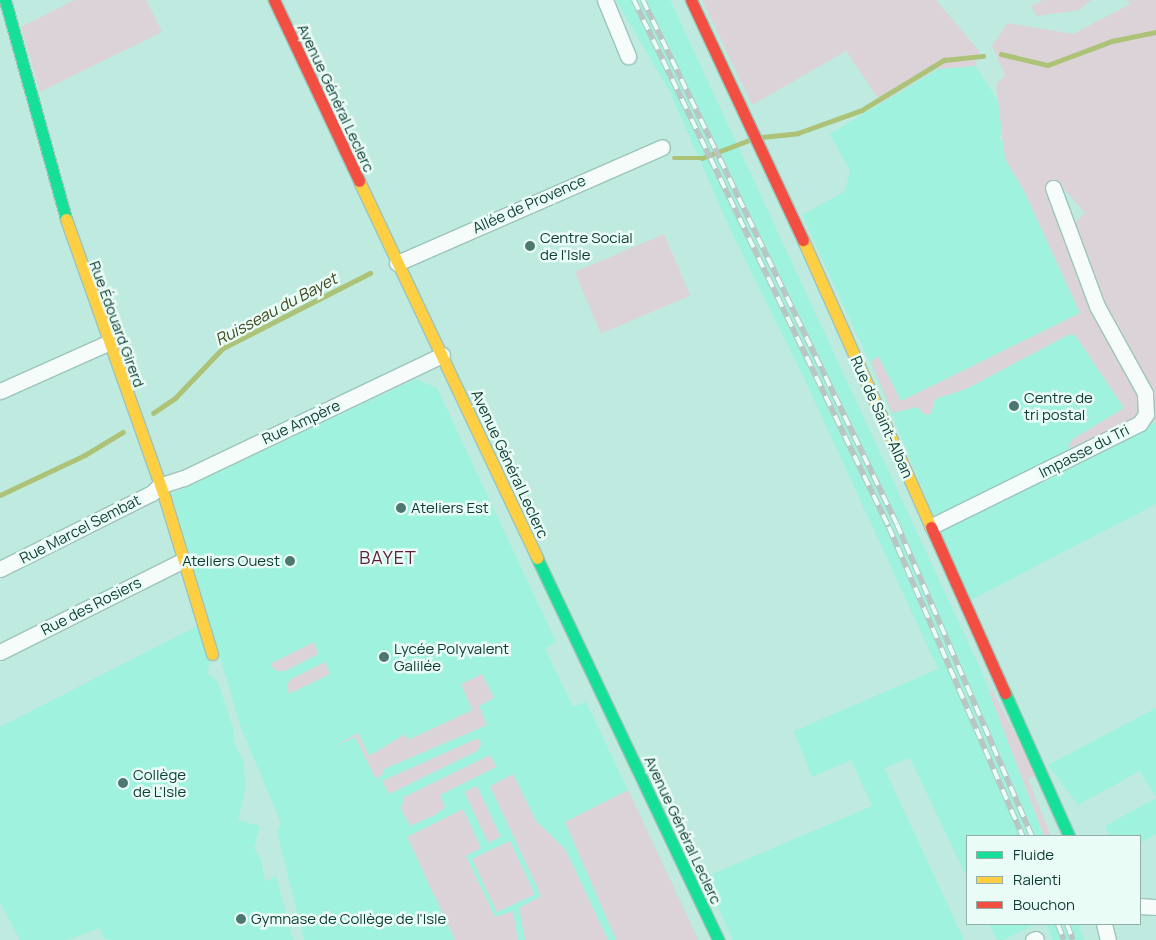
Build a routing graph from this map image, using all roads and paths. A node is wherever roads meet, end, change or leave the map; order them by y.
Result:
1 (5, 0) edge
2 (274, 0) edge
3 (605, 0) edge
4 (691, 0) edge
5 (5, 25) edge
6 (628, 56) dead end
7 (662, 147) dead end
8 (1053, 188) dead end
9 (397, 263) junction
10 (108, 343) junction
11 (442, 355) junction
12 (0, 391) edge
13 (159, 486) junction
14 (932, 526) junction
15 (182, 561) junction
16 (0, 569) edge
17 (0, 652) edge
18 (212, 654) dead end
19 (1069, 835) edge
20 (1141, 906) edge
21 (1156, 907) edge
22 (1104, 925) edge
23 (718, 940) edge
24 (1108, 940) edge

1 - 5 street, Rue Édouard Girerd
2 - 9 street, Avenue Général Leclerc
3 - 6 street
4 - 14 street, Rue de Saint-Alban
5 - 10 street, Rue Édouard Girerd
7 - 9 street, Allée de Provence
8 - 14 street, Impasse du Tri
9 - 11 street, Avenue Général Leclerc
10 - 12 street
10 - 13 street, Rue Édouard Girerd
11 - 13 street, Rue Ampère
11 - 23 street, Avenue Général Leclerc
13 - 15 street, Rue Édouard Girerd
13 - 16 street, Rue Marcel Sembat
14 - 19 street, Rue de Saint-Alban
15 - 17 street, Rue des Rosiers
15 - 18 street, Rue Édouard Girerd
20 - 21 street
22 - 24 street

